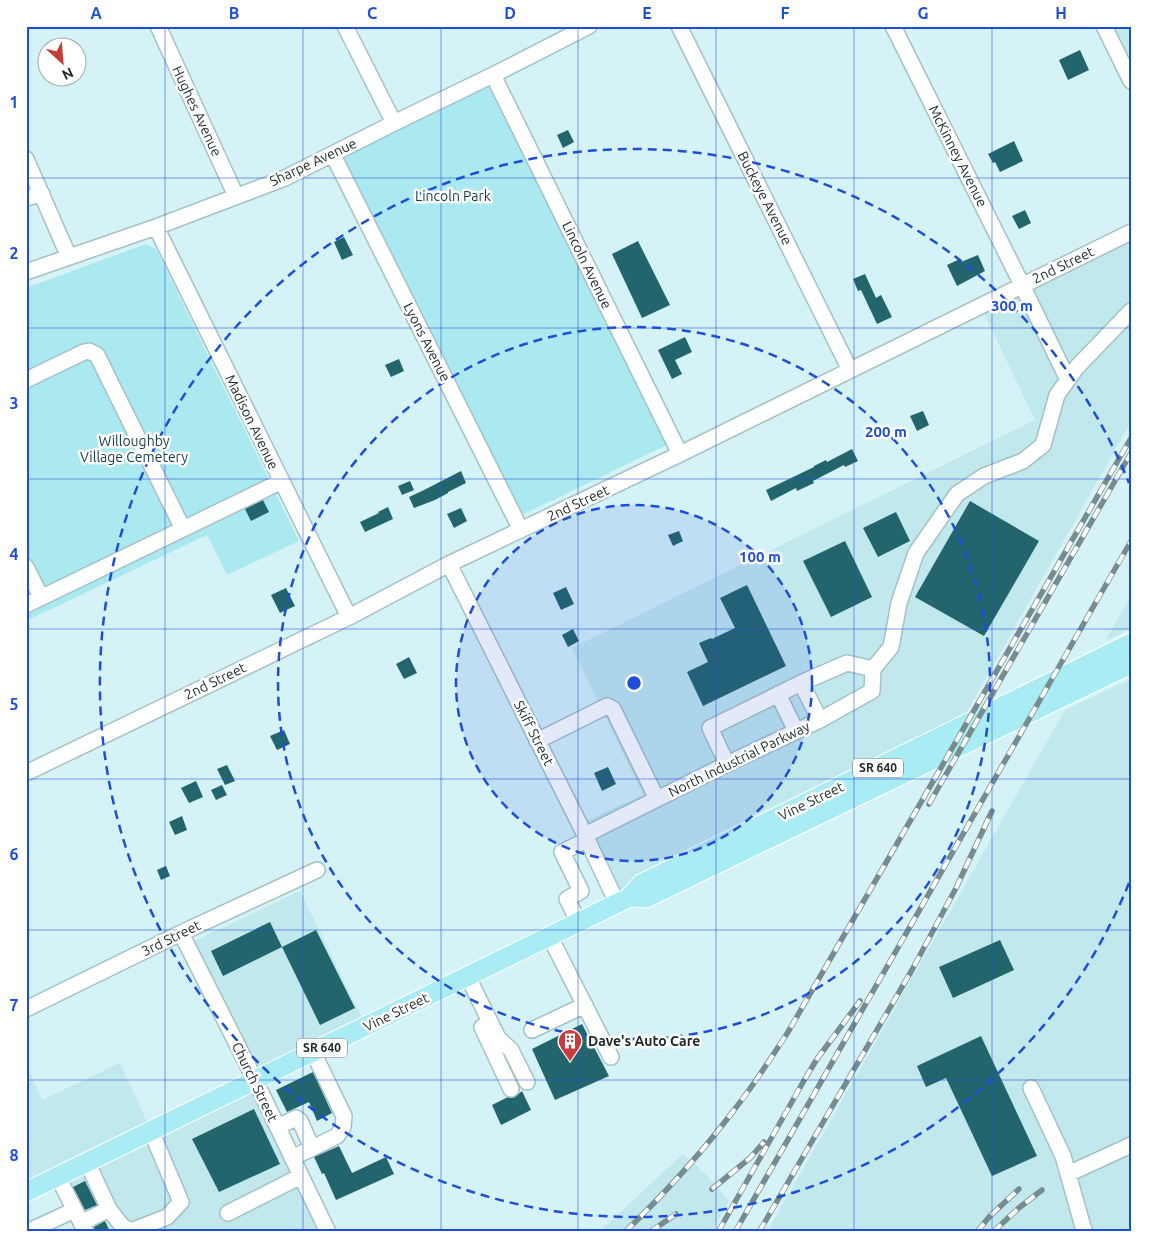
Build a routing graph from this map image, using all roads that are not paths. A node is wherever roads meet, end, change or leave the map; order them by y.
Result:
1 (158, 26) edge
2 (345, 26) edge
3 (679, 26) edge
4 (893, 26) edge
5 (1104, 26) edge
6 (583, 28) edge
7 (493, 75) junction
8 (1131, 81) edge
9 (394, 123) junction
10 (333, 154) junction
11 (26, 160) edge
12 (42, 194) junction
13 (236, 196) junction
14 (26, 198) edge
15 (156, 227) junction
16 (1131, 232) edge
17 (69, 257) junction
18 (26, 272) edge
19 (1022, 285) junction
20 (1131, 311) edge
21 (850, 370) junction
22 (26, 380) edge
23 (1068, 380) junction
24 (680, 454) junction
25 (282, 481) junction
26 (183, 529) junction
27 (521, 530) junction
28 (449, 564) junction
29 (26, 567) edge
30 (41, 597) junction
31 (26, 605) edge
32 (349, 617) junction
33 (1131, 644) edge
34 (1131, 664) edge
35 (873, 669) junction
36 (801, 683) junction
37 (778, 694) junction
38 (820, 720) junction
39 (796, 731) junction
40 (537, 740) junction
41 (727, 764) junction
42 (26, 773) edge
43 (657, 799) junction
44 (586, 838) junction
45 (317, 870) dead end
46 (623, 900) junction
47 (579, 922) junction
48 (181, 933) junction
49 (550, 937) junction
50 (464, 979) junction
51 (585, 1005) junction
52 (26, 1009) edge
53 (532, 1030) dead end
54 (313, 1052) junction
55 (611, 1057) dead end
56 (255, 1080) junction
57 (527, 1082) dead end
58 (1031, 1088) dead end
59 (511, 1089) dead end
60 (278, 1127) junction
61 (151, 1131) junction
62 (1131, 1145) edge
63 (312, 1148) junction
64 (292, 1158) junction
65 (87, 1162) junction
66 (1068, 1174) junction
67 (301, 1176) junction
68 (58, 1177) junction
69 (26, 1192) edge
70 (110, 1209) junction
71 (68, 1213) dead end
72 (228, 1213) dead end
73 (84, 1227) edge
74 (27, 1232) edge
75 (328, 1232) edge
76 (1085, 1232) edge

1 - 13 street, Hughes Avenue
2 - 9 street
3 - 21 street, Buckeye Avenue
4 - 19 street, McKinney Avenue
5 - 8 street
6 - 7 street, Sharpe Avenue
7 - 9 street, Sharpe Avenue
7 - 24 street, Lincoln Avenue
9 - 10 street, Sharpe Avenue
10 - 13 street, Sharpe Avenue
10 - 27 street, Lyons Avenue
11 - 12 street
12 - 14 street
12 - 17 street
13 - 15 street, Sharpe Avenue
15 - 17 street, Sharpe Avenue
15 - 25 street, Madison Avenue
16 - 19 street, 2nd Street
17 - 18 street, Sharpe Avenue
19 - 21 street, 2nd Street
19 - 23 street, McKinney Avenue
20 - 23 street
21 - 24 street, 2nd Street
22 - 26 street
23 - 35 street
24 - 27 street, 2nd Street
25 - 26 street
25 - 32 street, Madison Avenue
26 - 30 street
27 - 28 street, 2nd Street
28 - 32 street, 2nd Street
28 - 40 street, Skiff Street
29 - 30 street
30 - 31 street
32 - 42 street, 2nd Street
33 - 46 main road, Vine Street / SR 640
34 - 46 main road, Vine Street / SR 640
35 - 36 street
35 - 38 street, North Industrial Parkway
36 - 37 street
36 - 38 street
37 - 39 street
37 - 41 street
38 - 39 street, North Industrial Parkway
39 - 41 street, North Industrial Parkway
40 - 43 street
40 - 44 street, Skiff Street
41 - 43 street, North Industrial Parkway
43 - 44 street, North Industrial Parkway
44 - 46 street, Skiff Street
44 - 47 street, North Industrial Parkway
45 - 48 street, 3rd Street
46 - 47 main road, Vine Street / SR 640
47 - 49 main road, Vine Street / SR 640
48 - 52 street, 3rd Street
48 - 56 street, Church Street
49 - 50 main road, Vine Street / SR 640
49 - 51 street
50 - 54 main road, Vine Street / SR 640
50 - 57 street
50 - 59 street
51 - 53 street
51 - 55 street
54 - 56 main road, Vine Street / SR 640
54 - 63 street
56 - 60 street, Church Street
56 - 61 main road, Vine Street / SR 640
58 - 66 street
60 - 63 street
60 - 64 street, Church Street
61 - 65 main road, Vine Street / SR 640
61 - 70 street
62 - 66 street
63 - 64 street
64 - 67 street, Church Street
65 - 68 main road, Vine Street / SR 640
65 - 70 street
66 - 76 street
67 - 72 street
67 - 75 street, Church Street
68 - 69 main road, Vine Street / SR 640
68 - 73 street
70 - 73 street
71 - 74 street

